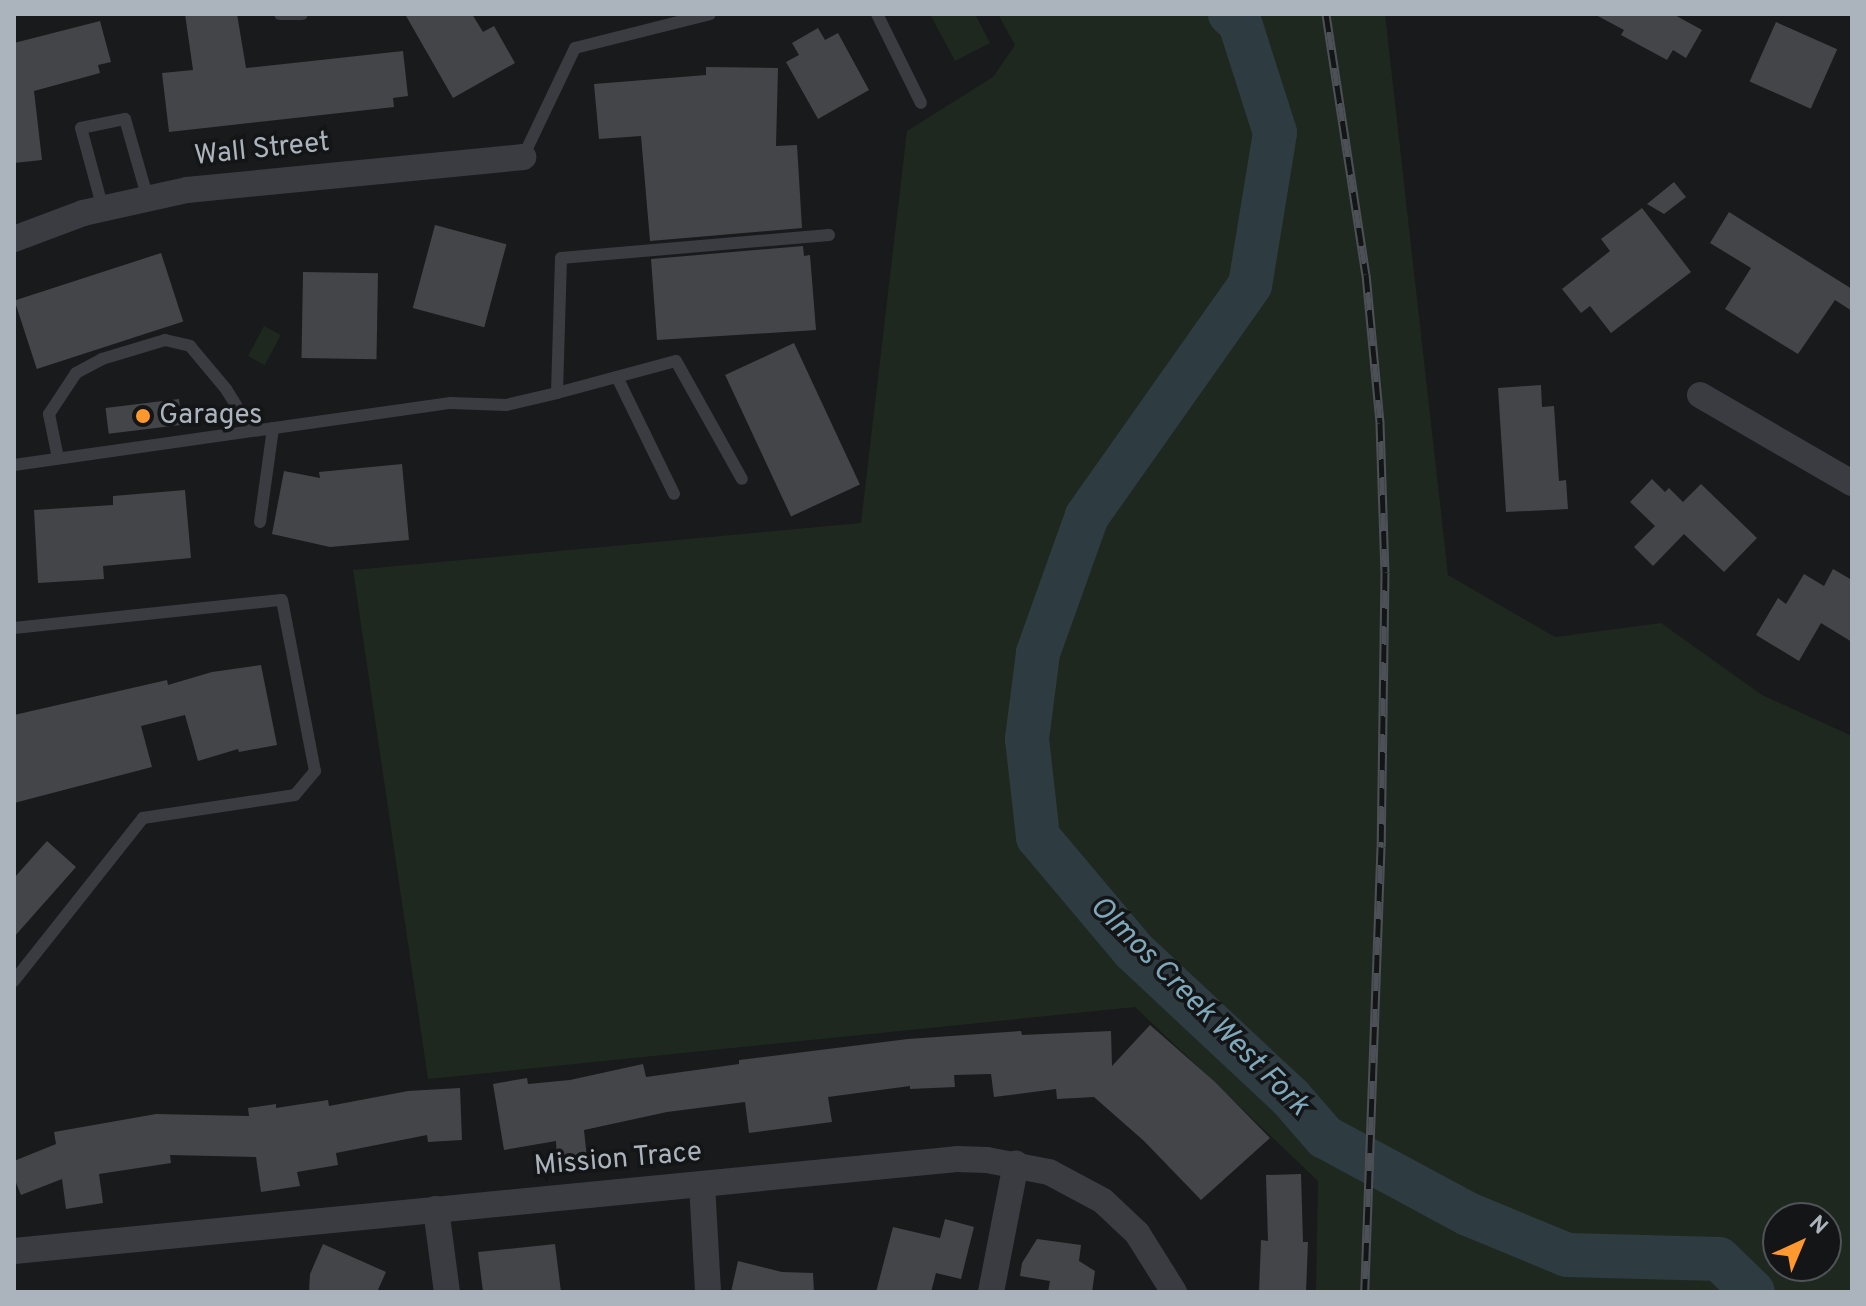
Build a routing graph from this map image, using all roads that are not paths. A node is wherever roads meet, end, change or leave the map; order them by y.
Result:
1 (280, 14) edge
2 (302, 14) edge
3 (710, 14) edge
4 (877, 14) edge
5 (921, 103) dead end
6 (523, 157) joint
7 (148, 199) junction
8 (103, 209) junction
9 (829, 235) dead end
10 (14, 239) edge
11 (617, 377) junction
12 (557, 393) junction
13 (1700, 395) dead end
14 (273, 428) junction
15 (252, 431) junction
16 (58, 458) junction
17 (14, 465) edge
18 (742, 479) dead end
19 (1852, 483) edge
20 (674, 494) dead end
21 (260, 522) dead end
22 (14, 628) edge
23 (14, 981) edge
24 (1016, 1163) junction
25 (702, 1184) junction
26 (436, 1209) junction
27 (14, 1251) edge
28 (447, 1292) edge
29 (708, 1292) edge
30 (991, 1292) edge
31 (1174, 1292) edge

1 - 2 lane
3 - 6 lane
4 - 5 lane
6 - 7 street, Wall Street
7 - 8 street, Wall Street
7 - 8 lane
8 - 10 street, Wall Street
9 - 12 lane
11 - 12 lane
11 - 18 lane
11 - 20 lane
12 - 14 lane
13 - 19 street
14 - 15 lane
14 - 21 lane
15 - 16 lane
15 - 16 lane
16 - 17 lane
22 - 23 lane
24 - 25 street, Mission Trace
24 - 30 street
24 - 31 street, Mission Trace
25 - 26 street, Mission Trace
25 - 29 street
26 - 27 street, Mission Trace
26 - 28 street

